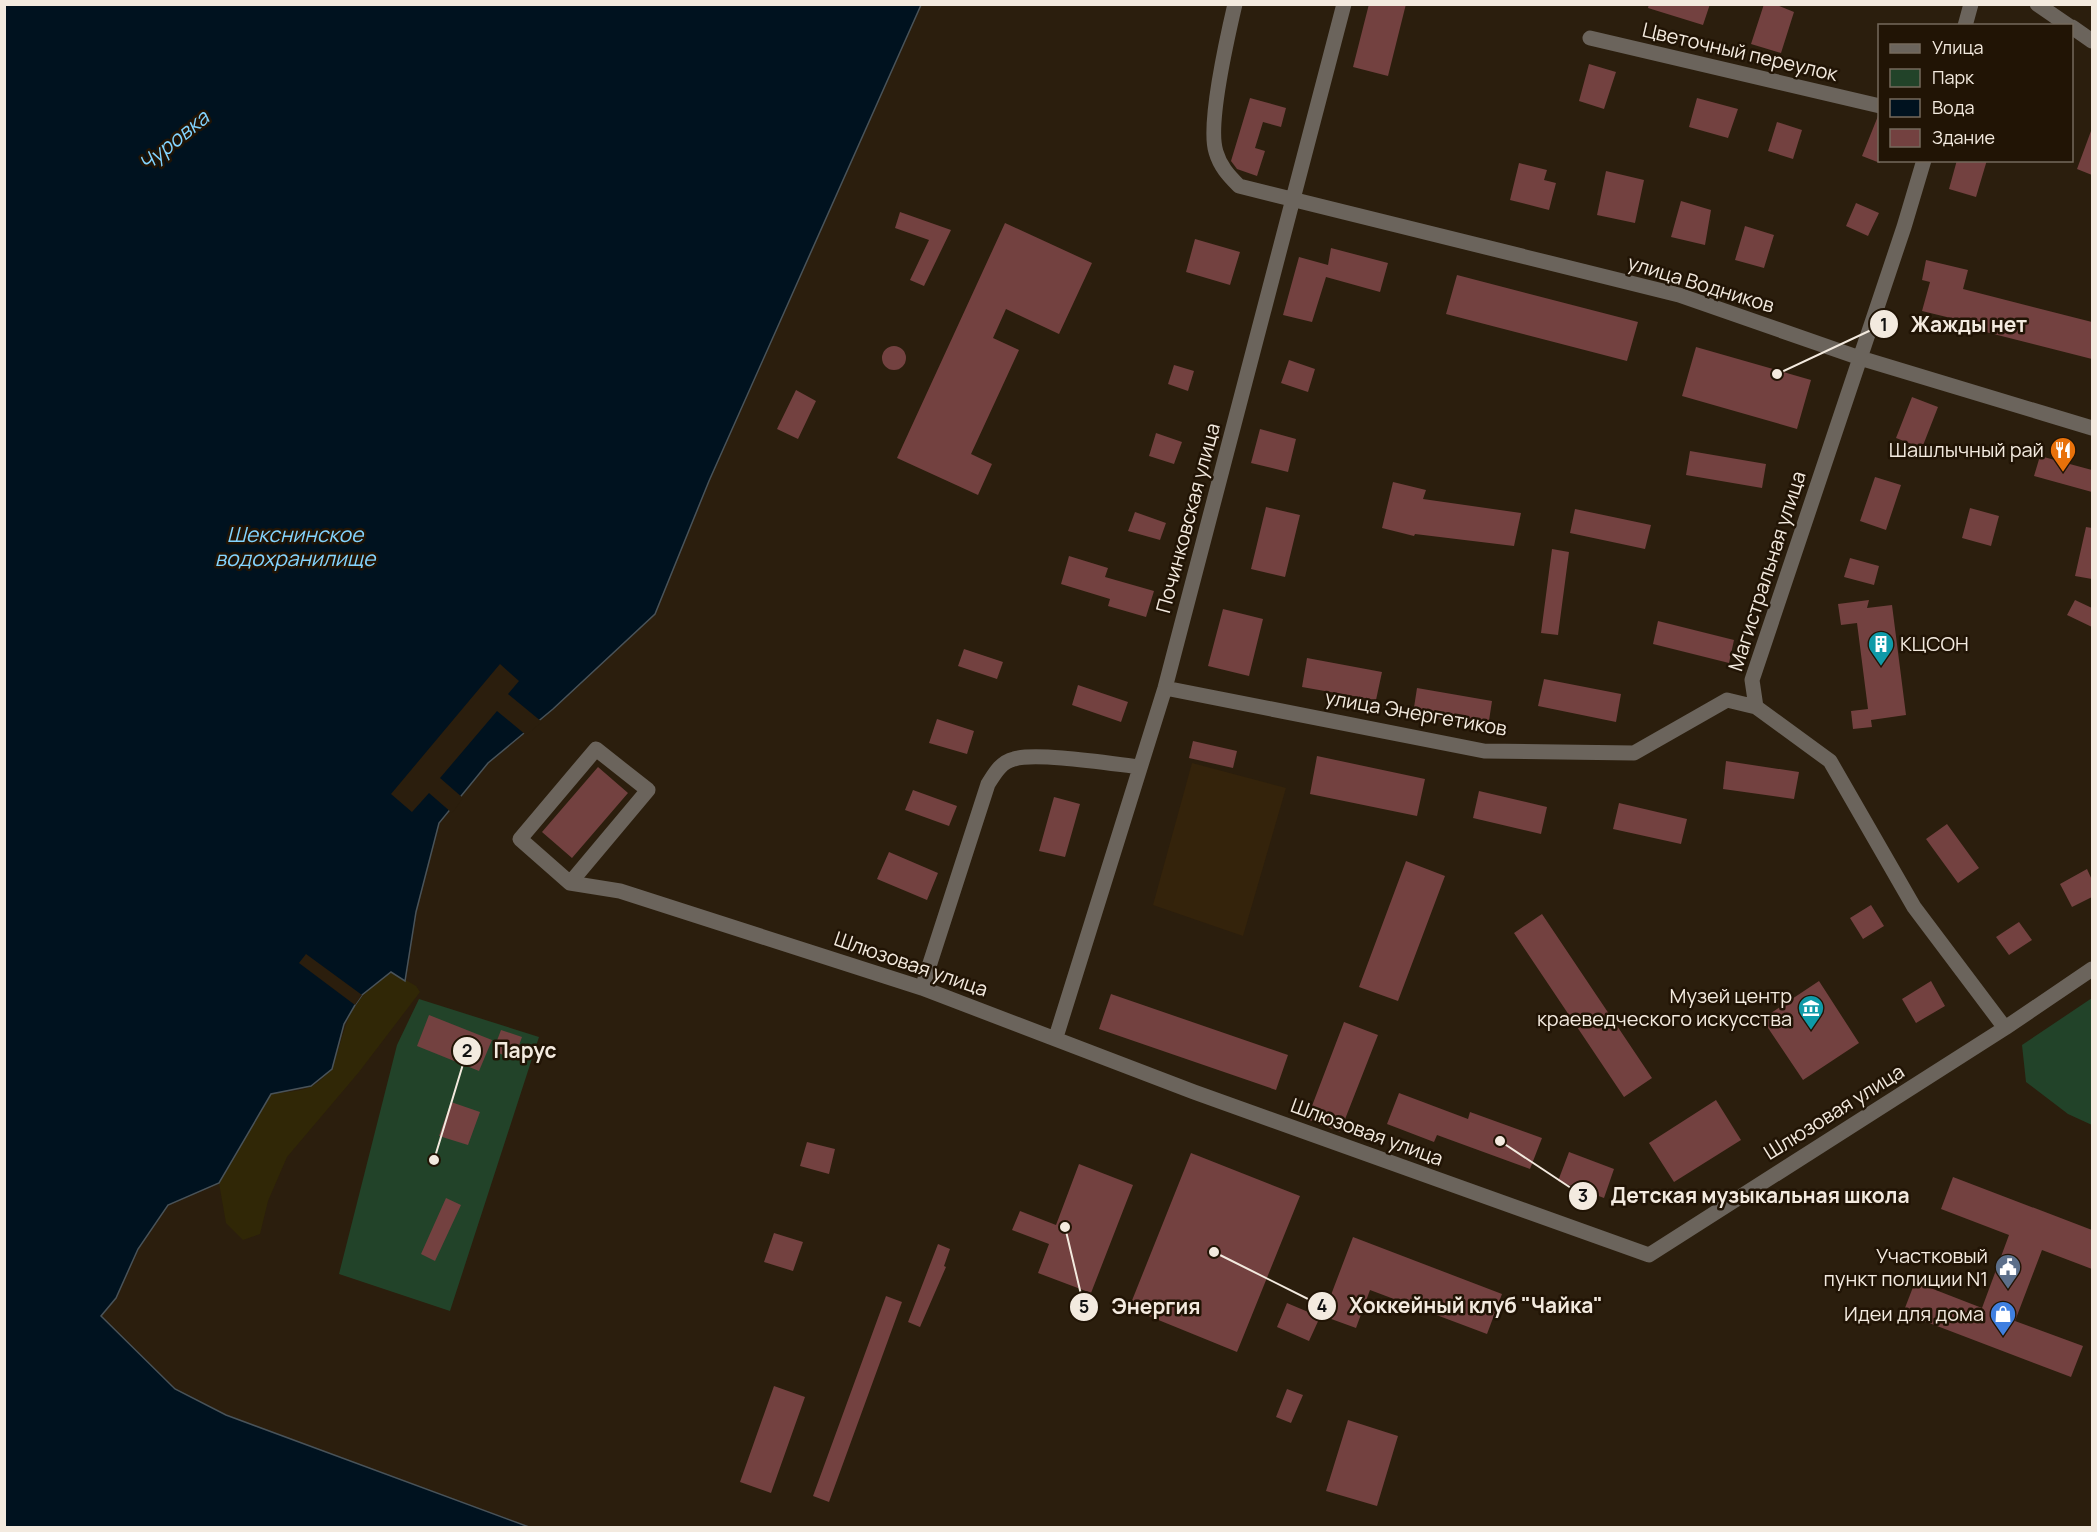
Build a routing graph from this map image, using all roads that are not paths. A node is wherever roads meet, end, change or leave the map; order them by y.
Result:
1 (1235, 4) edge
2 (1344, 4) edge
3 (1971, 4) edge
4 (2037, 4) edge
5 (1966, 24) edge
6 (2067, 24) edge
7 (2073, 28) edge
8 (1590, 38) dead end
9 (2092, 41) edge
10 (1878, 106) edge
11 (1923, 162) edge
12 (1292, 198) junction
13 (1860, 358) junction
14 (2092, 428) edge
15 (1165, 688) junction
16 (1755, 707) junction
17 (1140, 767) junction
18 (570, 883) junction
19 (2092, 969) edge
20 (922, 988) junction
21 (2005, 1028) junction
22 (1056, 1037) junction

1 - 12 street, улица Водников
2 - 12 street, Починковская улица
3 - 5 street
4 - 6 street
7 - 9 street
8 - 10 street, Цветочный переулок
11 - 13 street, Магистральная улица
12 - 13 street, улица Водников
12 - 15 street, Починковская улица
13 - 14 street, улица Водников
13 - 16 street, Магистральная улица
15 - 16 street, улица Энергетиков
15 - 17 street, Починковская улица
16 - 21 street
17 - 20 street
17 - 22 street, Починковская улица
18 - 18 street
18 - 20 street, Шлюзовая улица
19 - 21 street, Шлюзовая улица
20 - 22 street, Шлюзовая улица
21 - 22 street, Шлюзовая улица

